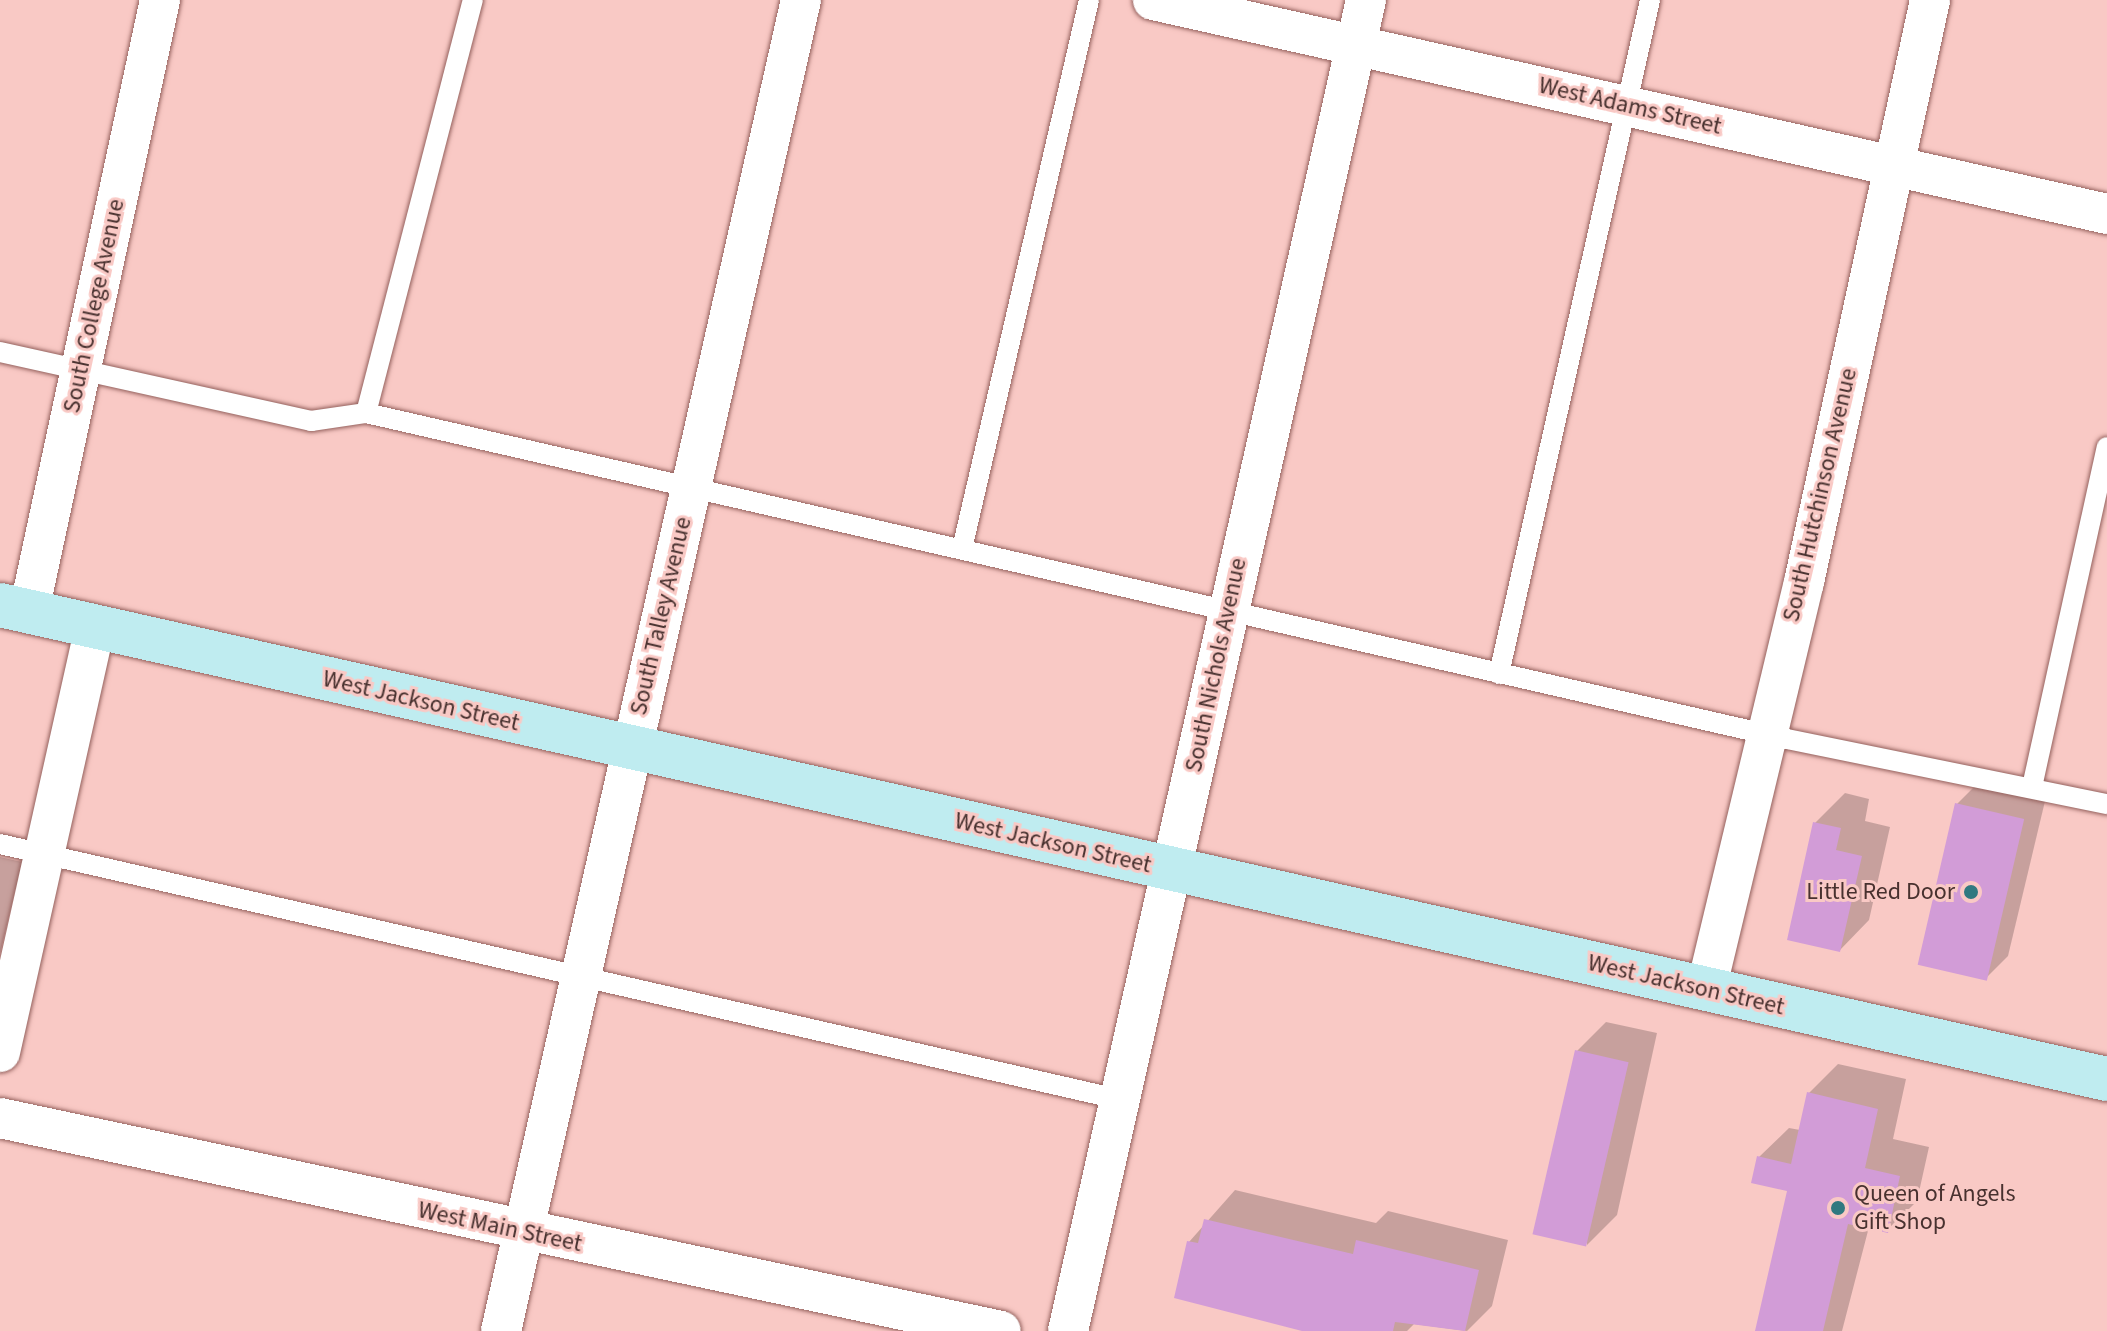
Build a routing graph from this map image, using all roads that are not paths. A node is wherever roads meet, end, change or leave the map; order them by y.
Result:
1 (160, 0) edge
2 (473, 0) edge
3 (801, 0) edge
4 (1089, 0) edge
5 (1153, 0) edge
6 (1366, 0) edge
7 (1650, 0) edge
8 (1930, 0) edge
9 (1356, 45) junction
10 (1626, 105) junction
11 (1892, 165) junction
12 (2107, 214) edge
13 (0, 352) edge
14 (81, 370) junction
15 (366, 413) junction
16 (2107, 447) edge
17 (690, 488) junction
18 (962, 549) junction
19 (15, 608) edge
20 (1227, 611) junction
21 (95, 626) junction
22 (1499, 674) junction
23 (1764, 732) junction
24 (631, 748) junction
25 (2032, 787) junction
26 (2107, 804) edge
27 (0, 844) edge
28 (44, 853) junction
29 (1171, 869) junction
30 (581, 972) junction
31 (1706, 990) junction
32 (0, 1052) edge
33 (2107, 1079) edge
34 (1118, 1099) junction
35 (0, 1118) edge
36 (523, 1233) junction
37 (501, 1331) edge
38 (1001, 1331) edge
39 (1068, 1331) edge

1 - 14 street, South College Avenue
2 - 15 lane
3 - 17 street, South Talley Avenue
4 - 18 lane
5 - 9 street, West Adams Street
6 - 9 street, South Nichols Avenue
7 - 10 lane
8 - 11 street, South Hutchinson Avenue
9 - 10 street, West Adams Street
9 - 20 street, South Nichols Avenue
10 - 11 street, West Adams Street
10 - 22 lane
11 - 12 street, West Adams Street
11 - 23 street, South Hutchinson Avenue
13 - 14 lane
14 - 15 lane
14 - 19 street, South College Avenue
15 - 17 lane
16 - 25 lane
17 - 18 lane
17 - 24 street, South Talley Avenue
18 - 20 lane
19 - 21 main road, West Jackson Street
20 - 22 lane
20 - 29 street, South Nichols Avenue
21 - 24 main road, West Jackson Street
21 - 28 street
22 - 23 lane
23 - 25 lane
23 - 31 street, South Hutchinson Avenue
24 - 29 main road, West Jackson Street
24 - 30 street, South Talley Avenue
25 - 26 lane
27 - 28 lane
28 - 30 lane
28 - 32 street
29 - 31 main road, West Jackson Street
29 - 34 street, South Nichols Avenue
30 - 34 lane
30 - 36 street, South Talley Avenue
31 - 33 main road, West Jackson Street
34 - 39 street, South Nichols Avenue
35 - 36 street, West Main Street
36 - 37 street, South Talley Avenue
36 - 38 street, West Main Street

